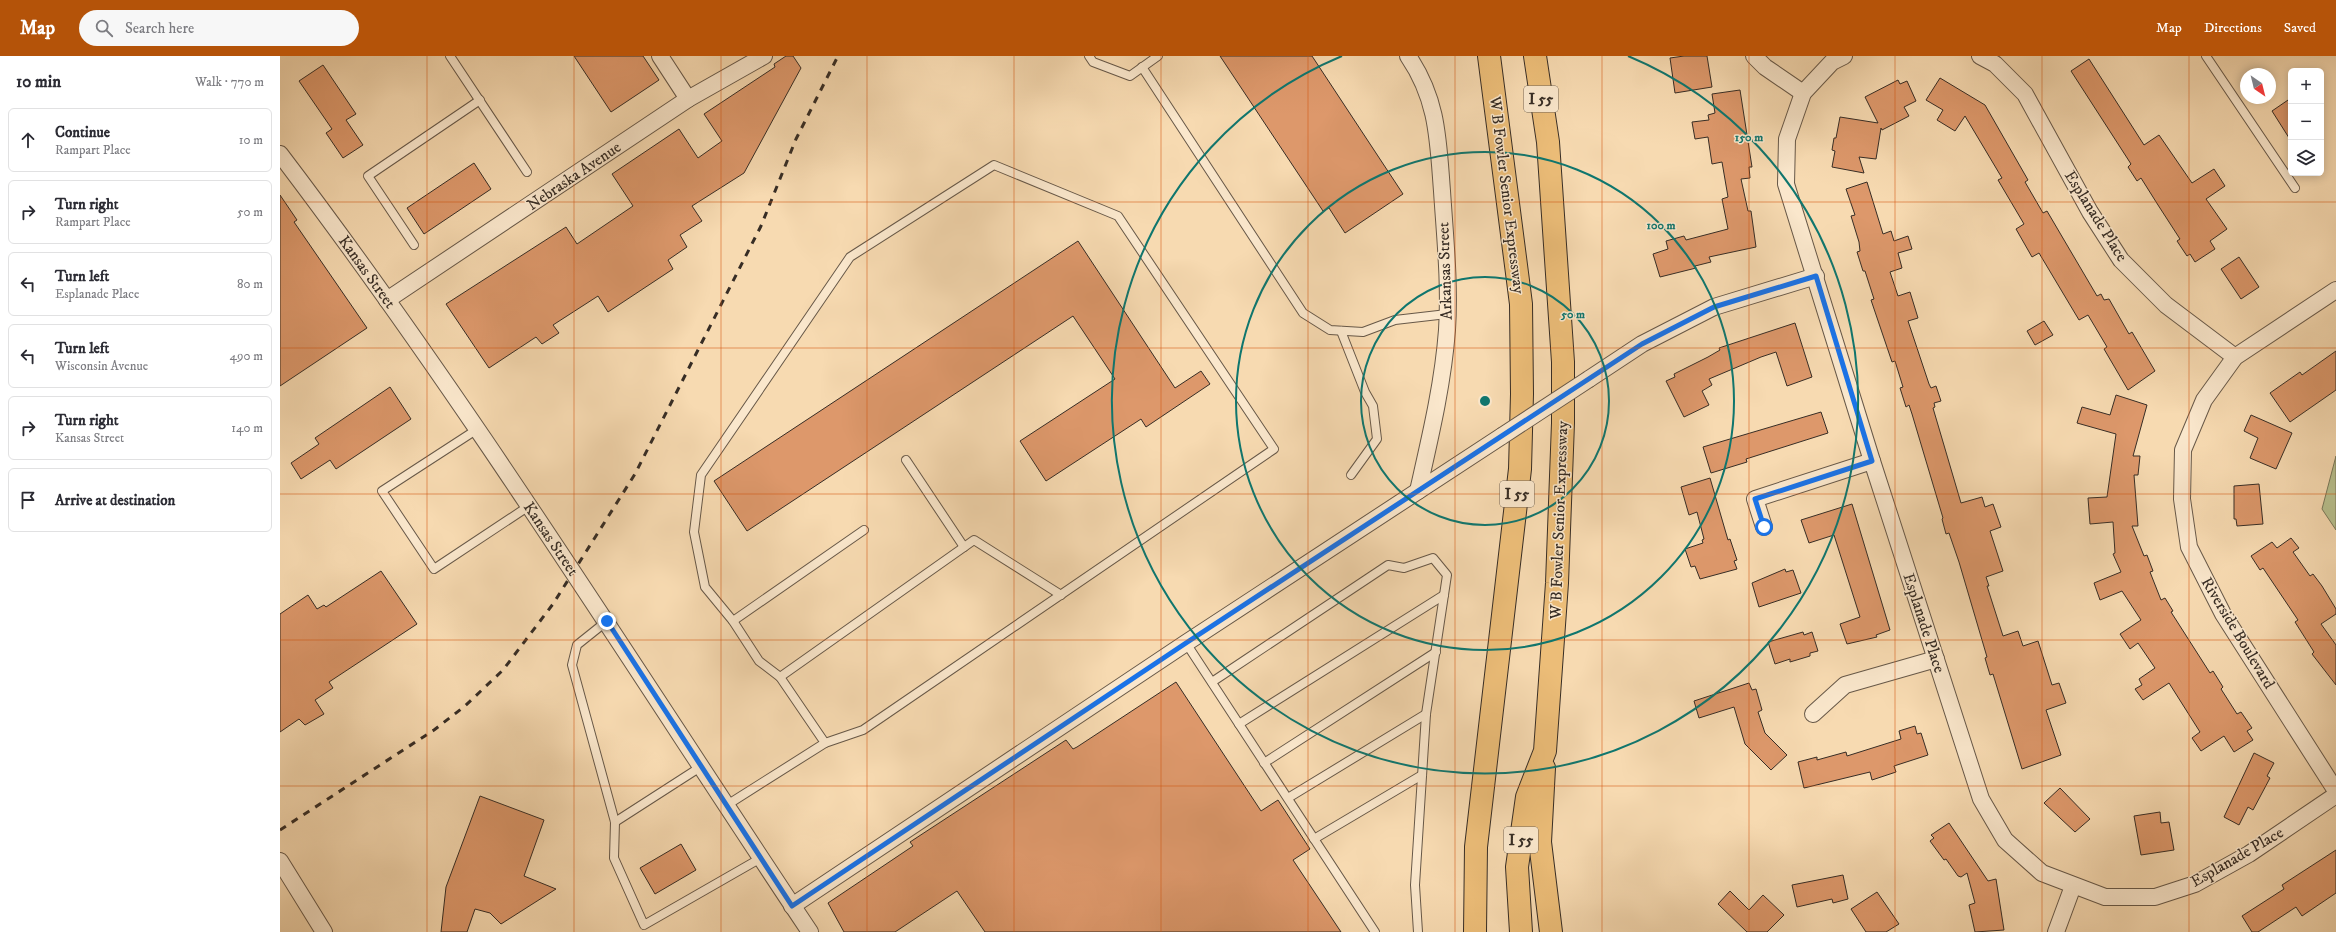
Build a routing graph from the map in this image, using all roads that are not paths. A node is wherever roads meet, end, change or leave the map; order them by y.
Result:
1 (450, 56) edge
2 (660, 56) edge
3 (764, 56) edge
4 (1088, 56) edge
5 (1158, 56) edge
6 (1408, 56) edge
7 (1489, 56) edge
8 (1535, 56) edge
9 (1754, 56) edge
10 (1844, 56) edge
11 (1980, 56) edge
12 (2206, 56) edge
13 (1142, 67) junction
14 (1803, 93) junction
15 (688, 99) junction
16 (480, 100) junction
17 (280, 154) edge
18 (527, 172) dead end
19 (2296, 188) dead end
20 (414, 246) dead end
21 (1816, 276) junction
22 (2336, 290) edge
23 (387, 300) junction
24 (1447, 314) junction
25 (1341, 331) junction
26 (2235, 356) junction
27 (476, 430) junction
28 (906, 460) dead end
29 (1872, 461) junction
30 (1351, 475) dead end
31 (1418, 491) junction
32 (529, 506) junction
33 (1764, 527) dead end
34 (864, 530) dead end
35 (964, 547) junction
36 (1060, 595) junction
37 (1444, 595) junction
38 (607, 621) junction
39 (733, 621) junction
40 (1186, 643) junction
41 (1436, 652) junction
42 (1936, 659) junction
43 (780, 676) junction
44 (1212, 682) junction
45 (1426, 714) junction
46 (1813, 714) dead end
47 (1239, 724) junction
48 (825, 743) junction
49 (1545, 751) junction
50 (1264, 763) junction
51 (702, 766) junction
52 (1422, 775) junction
53 (2336, 791) edge
54 (2336, 795) edge
55 (1288, 798) junction
56 (727, 805) junction
57 (615, 822) junction
58 (1314, 839) junction
59 (761, 858) junction
60 (280, 861) edge
61 (2073, 886) junction
62 (792, 906) junction
63 (324, 932) edge
64 (810, 932) edge
65 (1375, 932) edge
66 (1418, 932) edge
67 (1475, 932) edge
68 (1521, 932) edge
69 (1551, 932) edge
70 (2056, 932) edge

1 - 16 lane
2 - 15 street
3 - 15 street, Nebraska Avenue
4 - 13 lane
5 - 13 lane
6 - 24 street, Arkansas Street
7 - 67 highway, W B Fowler Senior Expressway / I 55
8 - 49 highway, W B Fowler Senior Expressway / I 55
9 - 14 street
10 - 14 street, Esplanade Place
11 - 26 street, Esplanade Place
12 - 19 lane
13 - 25 lane
14 - 21 street, Esplanade Place
15 - 23 street, Nebraska Avenue
16 - 18 lane
16 - 20 lane
17 - 23 street, Kansas Street
21 - 29 street, Esplanade Place
21 - 31 street, bridge
22 - 26 street, Riverside Boulevard
23 - 27 street, Kansas Street
24 - 25 lane
24 - 31 street, Arkansas Street
25 - 30 lane
26 - 53 street, Riverside Boulevard
27 - 32 street, Kansas Street
27 - 32 lane
28 - 35 lane
29 - 33 street
29 - 42 street, Esplanade Place
31 - 40 street
32 - 38 street, Kansas Street
34 - 39 lane
35 - 36 lane
35 - 43 lane
36 - 39 lane
36 - 48 lane
37 - 41 lane
37 - 44 lane
37 - 47 lane
38 - 51 street, Kansas Street
38 - 57 lane
39 - 43 lane
40 - 44 lane
40 - 62 street
41 - 45 lane
41 - 50 lane
42 - 46 street
42 - 61 street, Esplanade Place
43 - 48 lane
44 - 47 lane
45 - 52 lane
45 - 55 lane
47 - 50 lane
48 - 56 lane
49 - 68 highway, W B Fowler Senior Expressway / I 55
49 - 69 highway
50 - 55 lane
51 - 56 street, Kansas Street
51 - 57 lane
52 - 58 lane
52 - 66 lane
54 - 61 street, Esplanade Place
55 - 58 lane
56 - 59 street, Kansas Street
57 - 59 lane
58 - 65 lane
59 - 62 street, Kansas Street
60 - 63 street
61 - 70 street
62 - 64 street, Kansas Street

